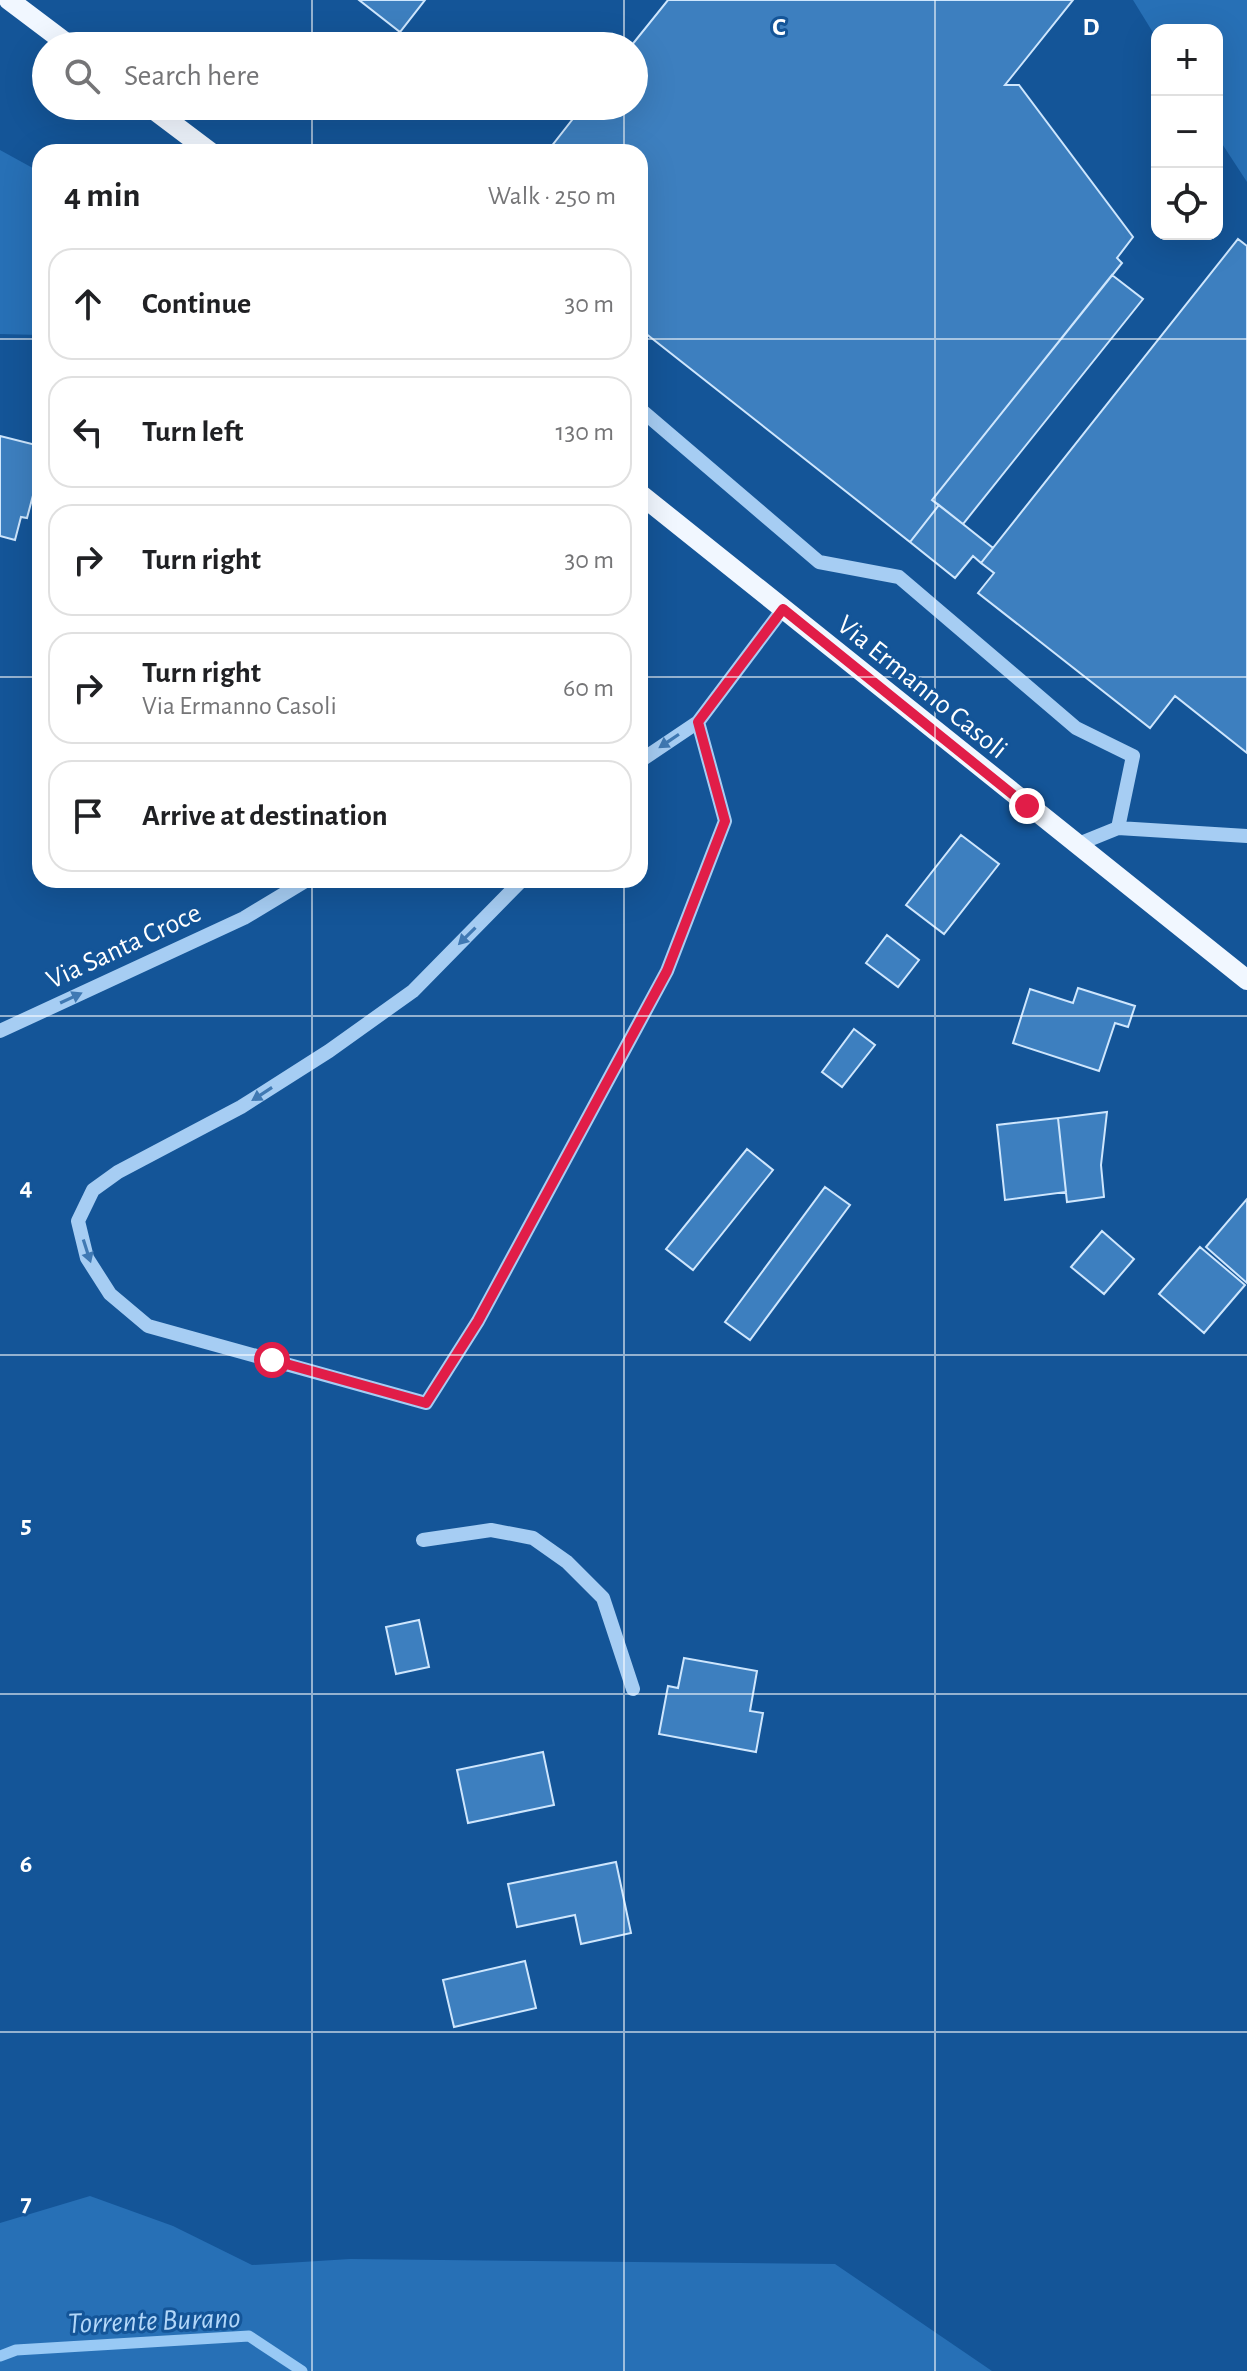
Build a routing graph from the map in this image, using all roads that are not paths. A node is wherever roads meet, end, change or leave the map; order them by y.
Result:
1 (9, 0) edge
2 (51, 32) edge
3 (168, 120) edge
4 (199, 144) edge
5 (648, 416) edge
6 (648, 500) edge
7 (783, 609) junction
8 (698, 722) junction
9 (648, 756) edge
10 (1118, 828) junction
11 (1247, 836) edge
12 (1076, 845) junction
13 (294, 888) edge
14 (514, 888) edge
15 (1247, 980) edge
16 (0, 1031) edge
17 (423, 1540) dead end
18 (633, 1689) dead end

1 - 2 main road
3 - 4 main road
5 - 10 street
6 - 7 main road, Via Ermanno Casoli
7 - 8 street
7 - 12 main road, Via Ermanno Casoli
8 -> 9 street
14 -> 8 street
10 - 11 street
10 - 12 street
12 - 15 main road, Via Ermanno Casoli
16 -> 13 street, Via Santa Croce
17 - 18 street

